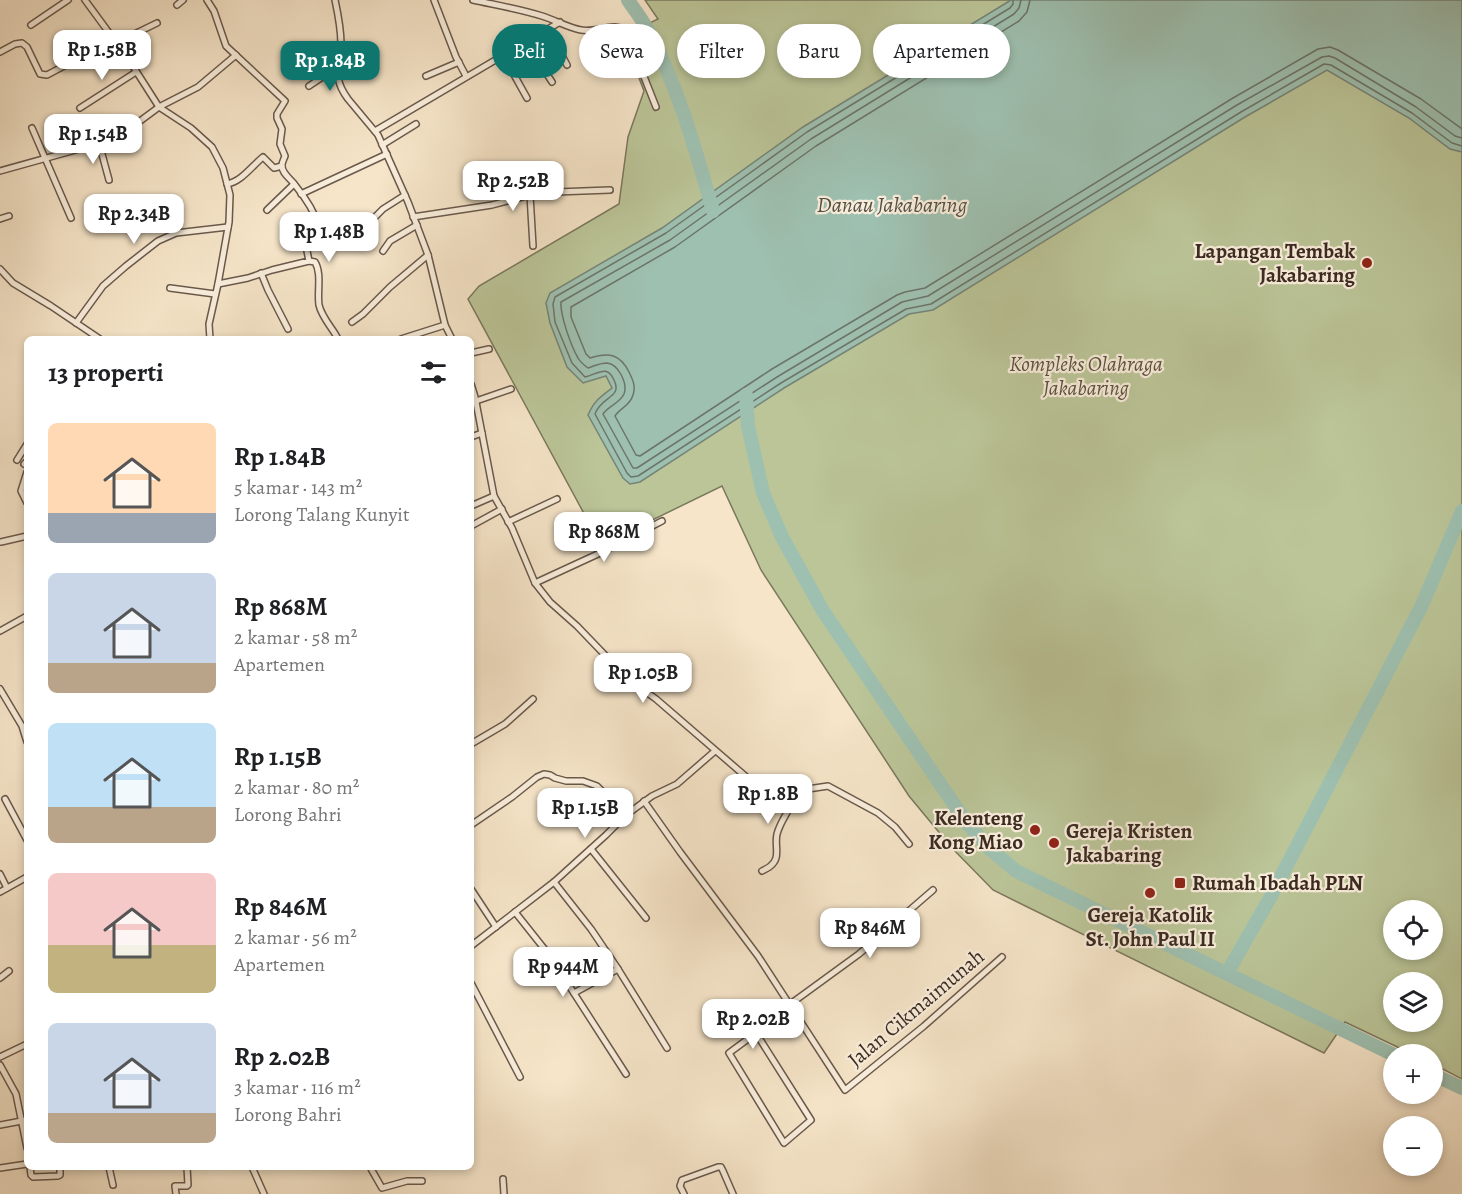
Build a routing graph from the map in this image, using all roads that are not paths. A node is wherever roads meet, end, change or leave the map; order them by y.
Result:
1 (68, 0) edge
2 (85, 0) edge
3 (183, 0) edge
4 (207, 0) edge
5 (335, 0) edge
6 (434, 0) edge
7 (473, 0) edge
8 (177, 5) dead end
9 (560, 22) junction
10 (157, 23) dead end
11 (557, 24) edge
12 (32, 25) dead end
13 (115, 41) junction
14 (0, 52) edge
15 (236, 55) junction
16 (492, 61) edge
17 (459, 62) junction
18 (136, 72) junction
19 (337, 72) junction
20 (426, 76) dead end
21 (466, 76) junction
22 (516, 78) edge
23 (549, 78) edge
24 (552, 82) dead end
25 (309, 86) dead end
26 (527, 98) dead end
27 (159, 107) junction
28 (656, 107) dead end
29 (80, 108) dead end
30 (416, 124) dead end
31 (32, 128) dead end
32 (375, 131) junction
33 (99, 143) junction
34 (382, 145) junction
35 (387, 154) junction
36 (44, 158) junction
37 (282, 166) junction
38 (0, 171) edge
39 (109, 180) dead end
40 (227, 184) junction
41 (294, 184) junction
42 (610, 190) dead end
43 (301, 194) junction
44 (405, 195) junction
45 (530, 195) junction
46 (267, 210) dead end
47 (9, 216) dead end
48 (413, 217) junction
49 (71, 218) dead end
50 (0, 219) edge
51 (371, 221) dead end
52 (417, 225) junction
53 (228, 227) junction
54 (533, 246) dead end
55 (383, 251) dead end
56 (428, 255) junction
57 (309, 261) junction
58 (0, 269) edge
59 (261, 273) junction
60 (219, 284) junction
61 (170, 288) dead end
62 (215, 294) junction
63 (352, 322) dead end
64 (76, 323) junction
65 (445, 325) junction
66 (288, 329) dead end
67 (96, 336) edge
68 (210, 336) edge
69 (337, 336) edge
70 (415, 336) edge
71 (450, 336) edge
72 (489, 349) dead end
73 (474, 352) edge
74 (511, 389) dead end
75 (474, 399) edge
76 (482, 433) junction
77 (474, 436) edge
78 (24, 449) edge
79 (18, 460) dead end
80 (24, 481) edge
81 (494, 496) junction
82 (24, 498) edge
83 (557, 499) dead end
84 (474, 505) edge
85 (502, 509) junction
86 (662, 521) dead end
87 (508, 522) junction
88 (474, 524) edge
89 (24, 537) edge
90 (1, 542) edge
91 (535, 583) junction
92 (24, 618) edge
93 (0, 631) edge
94 (0, 688) edge
95 (533, 699) dead end
96 (24, 724) edge
97 (474, 742) edge
98 (715, 751) junction
99 (794, 789) junction
100 (4, 799) dead end
101 (644, 801) junction
102 (626, 815) junction
103 (474, 823) edge
104 (24, 835) edge
105 (909, 844) dead end
106 (591, 849) junction
107 (762, 871) dead end
108 (0, 874) edge
109 (24, 879) edge
110 (554, 882) junction
111 (8, 888) junction
112 (933, 890) dead end
113 (0, 892) edge
114 (474, 894) edge
115 (515, 912) junction
116 (646, 918) dead end
117 (496, 927) junction
118 (474, 944) edge
119 (1002, 957) dead end
120 (618, 969) junction
121 (9, 970) dead end
122 (0, 978) edge
123 (474, 989) edge
124 (574, 993) junction
125 (789, 1005) junction
126 (756, 1033) junction
127 (24, 1045) edge
128 (667, 1048) dead end
129 (0, 1057) edge
130 (0, 1065) edge
131 (626, 1074) dead end
132 (520, 1077) dead end
133 (24, 1118) edge
134 (24, 1121) edge
135 (0, 1125) edge
136 (24, 1164) edge
137 (0, 1168) edge
138 (30, 1170) edge
139 (60, 1170) edge
140 (110, 1170) edge
141 (187, 1170) edge
142 (253, 1170) edge
143 (372, 1170) edge
144 (503, 1179) dead end
145 (422, 1181) dead end
146 (113, 1185) dead end
147 (383, 1191) edge
148 (730, 1193) edge
149 (176, 1194) edge
150 (264, 1194) edge
151 (504, 1194) edge
152 (684, 1194) edge

1 - 12 street
2 - 13 street
3 - 8 street
4 - 15 street
5 - 19 street
6 - 17 street
7 - 9 street
9 - 11 street
9 - 28 street
10 - 13 street
13 - 14 street
13 - 18 street
15 - 27 street
15 - 37 street
16 - 21 street
17 - 20 street
17 - 21 street
18 - 27 street
18 - 29 street
19 - 25 street
19 - 32 street
21 - 32 street
22 - 26 street
23 - 24 street
27 - 33 street
27 - 40 street
30 - 34 street
31 - 36 street
32 - 34 street
33 - 36 street
33 - 39 street
34 - 35 street
35 - 43 street
35 - 44 street
36 - 38 street
36 - 49 street
37 - 40 street
37 - 41 street
40 - 53 street
41 - 43 street
41 - 46 street
42 - 45 street
43 - 57 street
44 - 48 street
44 - 51 street
45 - 48 street
45 - 54 street
47 - 50 street
48 - 52 street
52 - 55 street
52 - 56 street
53 - 60 street
53 - 64 street
56 - 63 street
56 - 65 street
57 - 59 street
57 - 69 street
58 - 64 street
59 - 60 street
59 - 66 street
60 - 62 street
61 - 62 street
62 - 68 street
64 - 67 street
65 - 70 street
65 - 71 street
72 - 73 street
74 - 75 street
75 - 76 street
76 - 77 street
76 - 81 street
78 - 79 street
80 - 82 street
81 - 84 street
81 - 85 street
83 - 87 street
85 - 87 street
85 - 88 street
86 - 91 street
87 - 91 street
89 - 90 street
91 - 98 street
92 - 93 street
94 - 96 street
95 - 97 street
98 - 99 street
98 - 101 street
99 - 105 street
99 - 107 street
100 - 104 street
101 - 102 street
101 - 125 street, Jalan Cikmaimunah
102 - 103 street
102 - 106 street
106 - 110 street
106 - 116 street
108 - 111 street
109 - 111 street
110 - 115 street
110 - 120 street
111 - 113 street
112 - 125 street
114 - 117 street
115 - 117 street
115 - 124 street
117 - 118 street
119 - 125 street, Jalan Cikmaimunah
120 - 124 street
120 - 128 street
121 - 122 street
123 - 132 street
124 - 131 street
125 - 126 street
126 - 126 street
127 - 129 street
130 - 133 street
134 - 135 street
136 - 137 street
138 - 139 street
140 - 146 street
141 - 149 street
142 - 150 street
143 - 147 street
144 - 151 street
145 - 147 street
148 - 152 street

